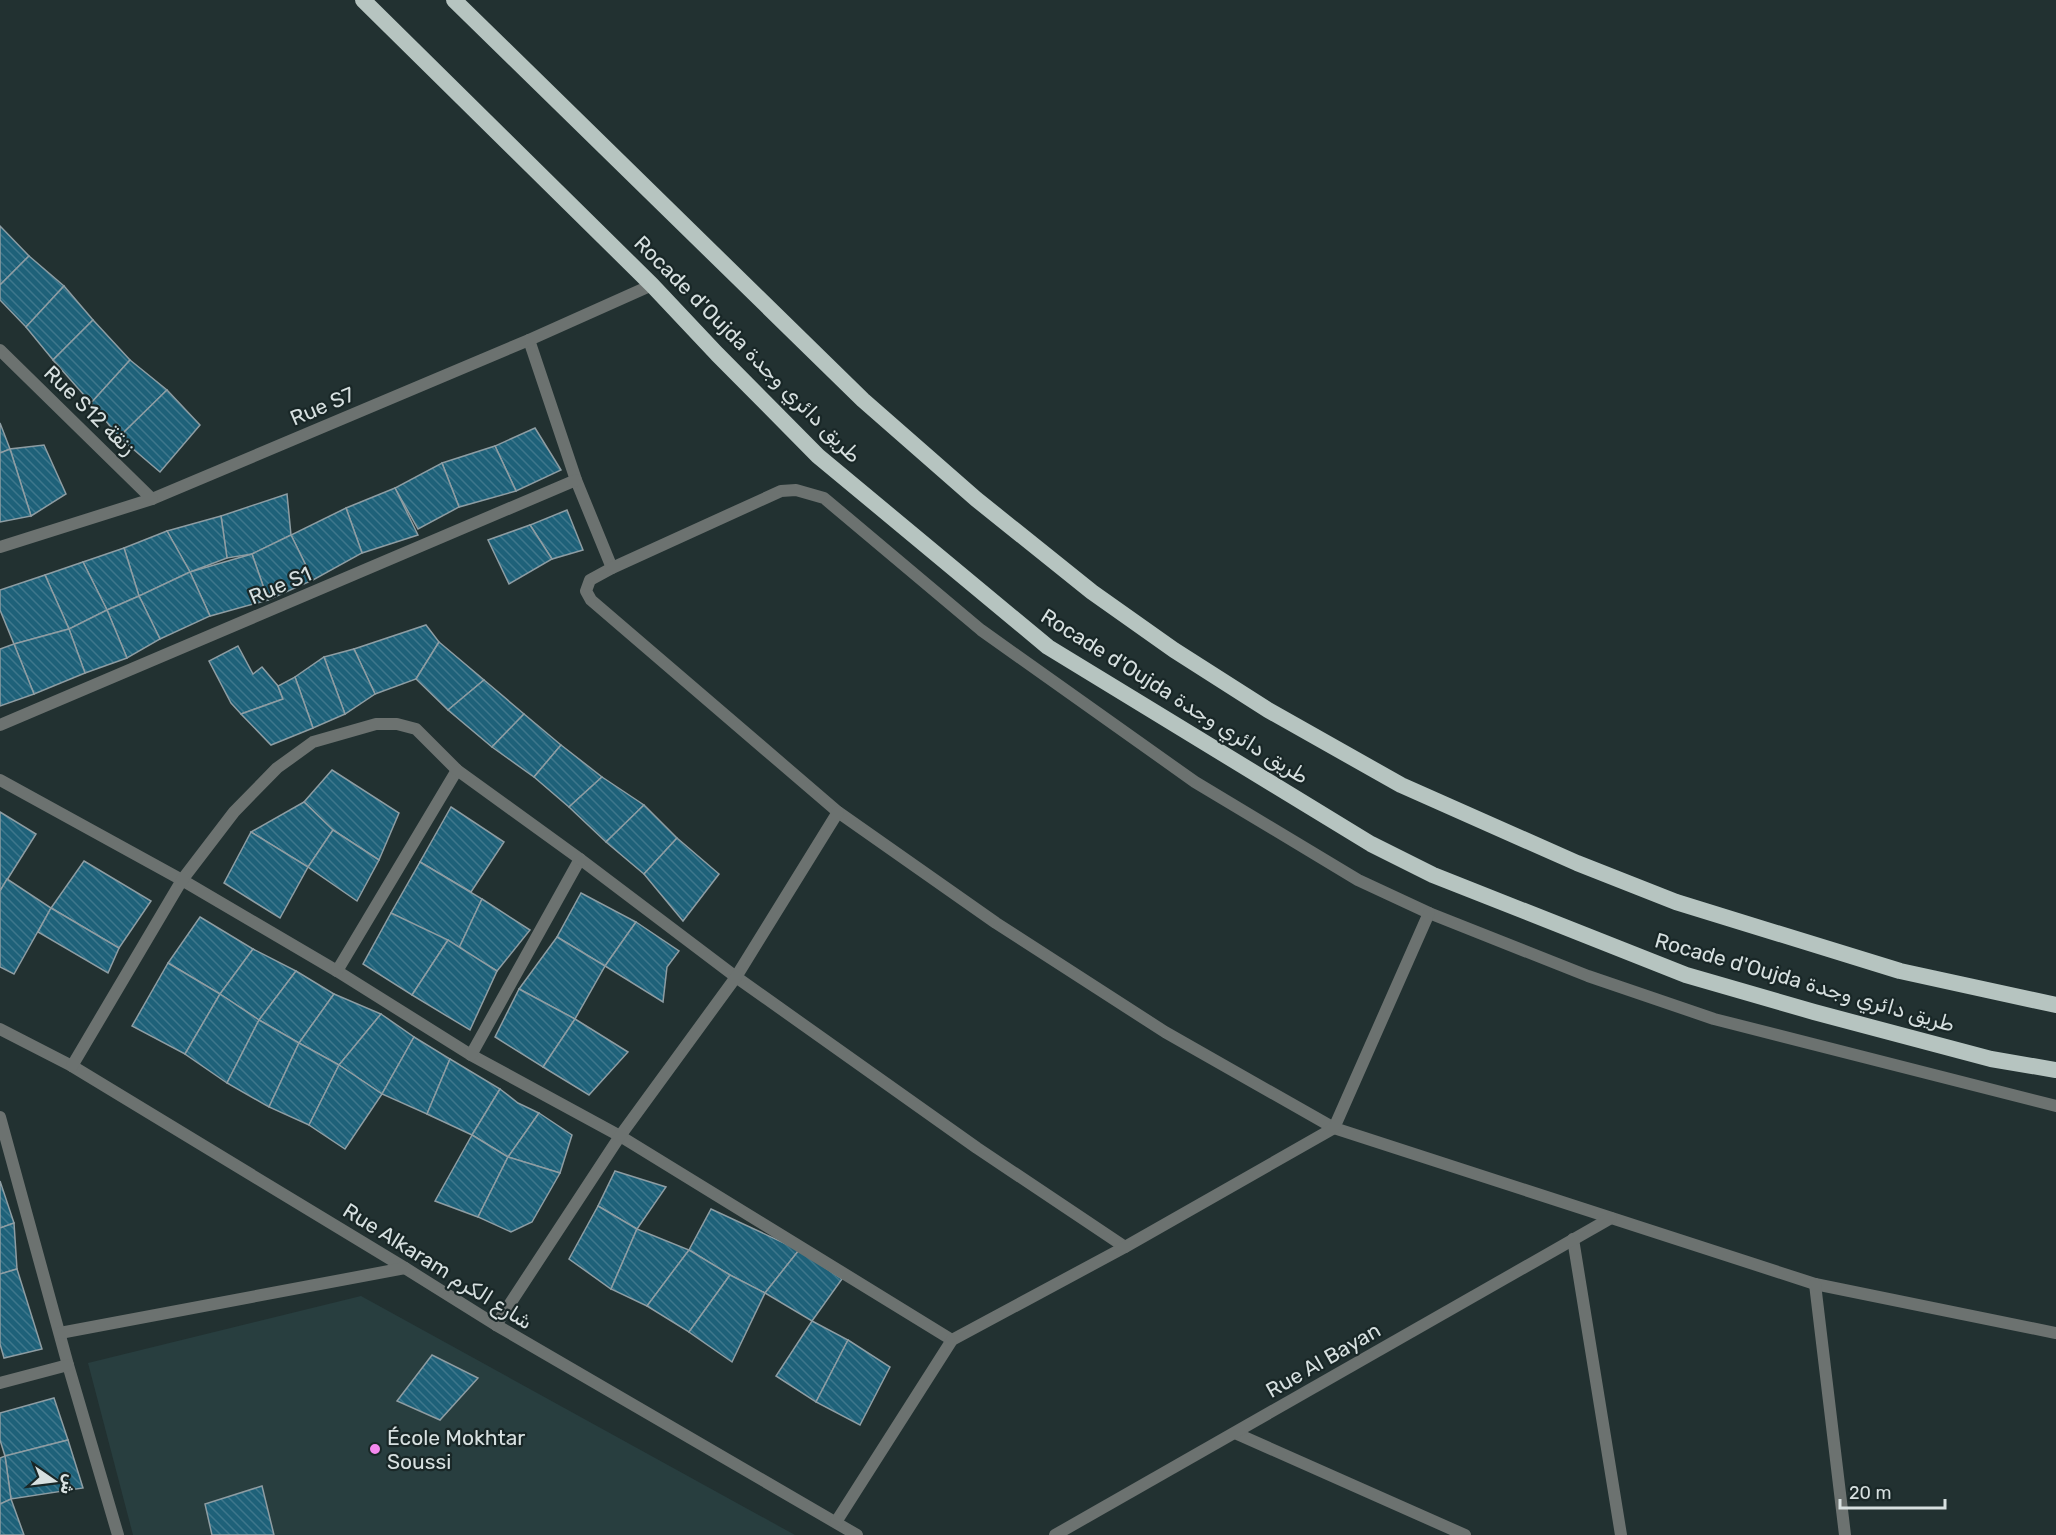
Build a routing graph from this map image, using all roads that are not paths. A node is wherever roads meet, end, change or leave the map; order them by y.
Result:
1 (363, 0) edge
2 (454, 0) edge
3 (652, 285) junction
4 (529, 340) junction
5 (1, 351) edge
6 (576, 480) junction
7 (152, 499) junction
8 (0, 547) edge
9 (612, 568) junction
10 (0, 725) edge
11 (457, 770) junction
12 (0, 780) edge
13 (838, 812) junction
14 (580, 859) junction
15 (182, 880) junction
16 (1429, 913) junction
17 (337, 971) junction
18 (736, 977) junction
19 (2056, 1005) edge
20 (0, 1029) edge
21 (471, 1054) junction
22 (72, 1066) junction
23 (2056, 1070) edge
24 (2056, 1106) edge
25 (0, 1117) edge
26 (1334, 1128) junction
27 (620, 1136) junction
28 (1611, 1218) junction
29 (1573, 1239) junction
30 (1125, 1247) junction
31 (405, 1268) junction
32 (1815, 1284) junction
33 (496, 1325) junction
34 (2056, 1333) edge
35 (60, 1334) junction
36 (952, 1340) junction
37 (68, 1365) junction
38 (0, 1383) edge
39 (1235, 1432) junction
40 (836, 1522) junction
41 (118, 1535) edge
42 (857, 1535) edge
43 (1055, 1535) edge
44 (1465, 1535) edge
45 (1621, 1535) edge
46 (1845, 1535) edge

1 - 3 highway, Rocade d'Oujda طريق دائري وجدة
2 - 19 highway, Rocade d'Oujda طريق دائري وجدة
3 - 4 street, Rue S7
3 - 23 highway, Rocade d'Oujda طريق دائري وجدة
4 - 6 street
4 - 7 street, Rue S7
5 - 7 street, Rue S12 زنقة
6 - 9 street
6 - 10 street, Rue S1
7 - 8 street, Rue S7
9 - 13 street
9 - 16 street
11 - 14 street
11 - 15 street
11 - 17 street
12 - 15 street
13 - 18 street
13 - 26 street
14 - 18 street
14 - 21 street
15 - 17 street
15 - 22 street
16 - 24 street
16 - 26 street
17 - 21 street
18 - 27 street
18 - 30 street
20 - 22 street, Rue Alkaram شارع الكرم
21 - 27 street
22 - 31 street, Rue Alkaram شارع الكرم
25 - 35 street
26 - 28 street
26 - 30 street
27 - 33 street
27 - 36 street
28 - 29 street, Rue Al Bayan
28 - 32 street
29 - 39 street, Rue Al Bayan
29 - 45 street
30 - 36 street
31 - 33 street, Rue Alkaram شارع الكرم
31 - 35 street
32 - 34 street
32 - 46 street
33 - 40 street, Rue Alkaram شارع الكرم
35 - 37 street
36 - 40 street
37 - 38 street
37 - 41 street
39 - 43 street, Rue Al Bayan
39 - 44 street
40 - 42 street, Rue Alkaram شارع الكرم

